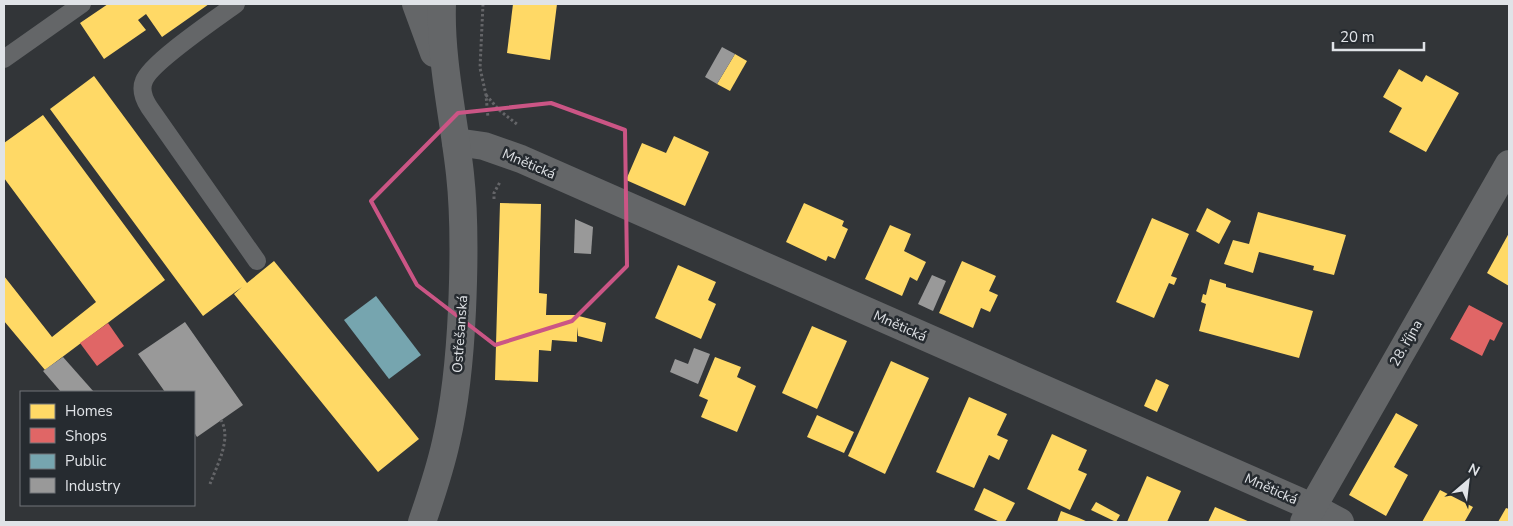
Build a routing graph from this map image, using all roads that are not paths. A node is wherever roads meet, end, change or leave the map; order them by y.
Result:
1 (82, 4) edge
2 (236, 4) edge
3 (416, 4) edge
4 (442, 4) edge
5 (4, 59) edge
6 (451, 109) junction
7 (456, 142) junction
8 (1509, 164) edge
9 (257, 261) dead end
10 (1308, 514) edge
11 (422, 522) edge
12 (1340, 522) edge

1 - 5 lane
2 - 9 lane
3 - 6 street
4 - 6 street
6 - 7 street, Ostřešanská
7 - 10 street, Mnětická
7 - 11 street, Ostřešanská
8 - 10 street, 28. října
10 - 12 street, Mnětická

